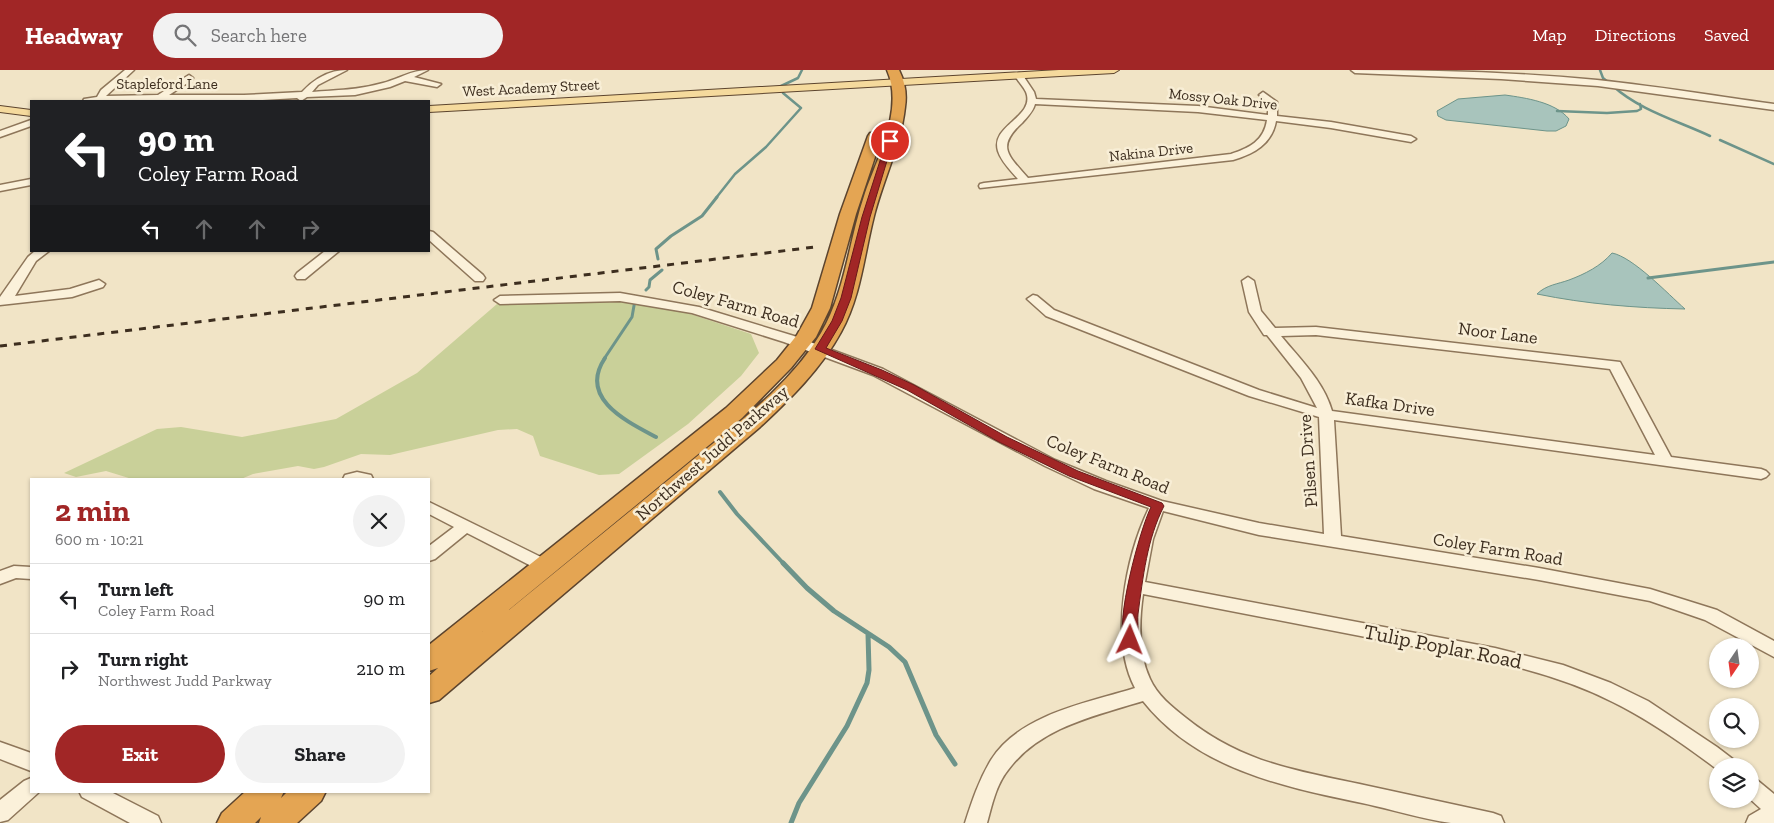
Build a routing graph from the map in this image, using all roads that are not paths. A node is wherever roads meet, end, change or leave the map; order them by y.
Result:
1 (130, 70) edge
2 (343, 70) edge
3 (424, 70) edge
4 (1114, 70) edge
5 (1355, 70) edge
6 (1018, 76) junction
7 (890, 77) edge
8 (189, 78) dead end
9 (404, 78) junction
10 (437, 84) dead end
11 (1263, 95) dead end
12 (160, 97) junction
13 (300, 98) edge
14 (100, 99) junction
15 (94, 100) edge
16 (1031, 101) junction
17 (1774, 106) edge
18 (0, 109) edge
19 (430, 109) edge
20 (30, 112) edge
21 (1273, 118) junction
22 (30, 119) edge
23 (30, 123) edge
24 (4, 132) edge
25 (1411, 139) dead end
26 (1025, 181) junction
27 (30, 182) edge
28 (984, 186) dead end
29 (0, 188) edge
30 (430, 235) edge
31 (42, 252) edge
32 (332, 252) edge
33 (301, 276) dead end
34 (479, 278) dead end
35 (1248, 281) dead end
36 (99, 284) dead end
37 (500, 300) dead end
38 (1033, 300) dead end
39 (3, 301) edge
40 (1269, 332) junction
41 (811, 346) junction
42 (1326, 415) junction
43 (1665, 460) junction
44 (1761, 474) dead end
45 (1158, 506) junction
46 (430, 508) edge
47 (466, 526) junction
48 (1333, 542) junction
49 (430, 554) edge
50 (545, 566) junction
51 (30, 573) edge
52 (0, 578) edge
53 (1136, 586) junction
54 (1774, 650) edge
55 (430, 659) edge
56 (430, 691) edge
57 (1147, 692) junction
58 (0, 750) edge
59 (1715, 758) edge
60 (30, 762) edge
61 (30, 788) edge
62 (94, 793) edge
63 (266, 793) edge
64 (308, 793) edge
65 (1759, 794) edge
66 (1774, 807) edge
67 (0, 812) edge
68 (1774, 813) edge
69 (150, 823) edge
70 (233, 823) edge
71 (275, 823) edge
72 (976, 823) edge
73 (1493, 823) edge
74 (1757, 823) edge

1 - 14 street
2 - 13 street
3 - 9 street, Stapleford Lane
4 - 6 main road, West Academy Street
5 - 17 street
6 - 7 main road, West Academy Street
6 - 16 street
7 - 19 main road, West Academy Street
7 - 41 highway, Northwest Judd Parkway
8 - 12 street
9 - 10 street
9 - 13 street, Stapleford Lane
11 - 21 street
12 - 13 street, Stapleford Lane
12 - 14 street, Stapleford Lane
14 - 15 street, Stapleford Lane
16 - 21 street, Mossy Oak Drive
16 - 26 street
18 - 20 main road
21 - 25 street, Mossy Oak Drive
21 - 26 street, Nakina Drive
22 - 24 street
23 - 24 street
26 - 28 street, Nakina Drive
27 - 29 street
30 - 34 street
31 - 39 street
32 - 33 street
35 - 40 street, Pilsen Drive
36 - 39 street
37 - 41 street, Coley Farm Road
38 - 42 street, Kafka Drive
40 - 42 street, Pilsen Drive
40 - 43 street, Noor Lane
41 - 45 street, Coley Farm Road
41 - 50 highway, Northwest Judd Parkway
41 - 56 highway, Northwest Judd Parkway
42 - 43 street, Kafka Drive
42 - 48 street, Pilsen Drive
43 - 44 street, Kafka Drive
45 - 48 street, Coley Farm Road
45 - 53 street
46 - 47 street
47 - 49 street
47 - 50 street
48 - 54 street, Coley Farm Road
50 - 55 highway, Northwest Judd Parkway
51 - 52 street
53 - 57 street
53 - 59 street, Tulip Poplar Road
57 - 72 street
57 - 73 street
58 - 60 street
61 - 67 street
62 - 69 street
63 - 70 highway
64 - 71 highway
65 - 66 street
68 - 74 street

